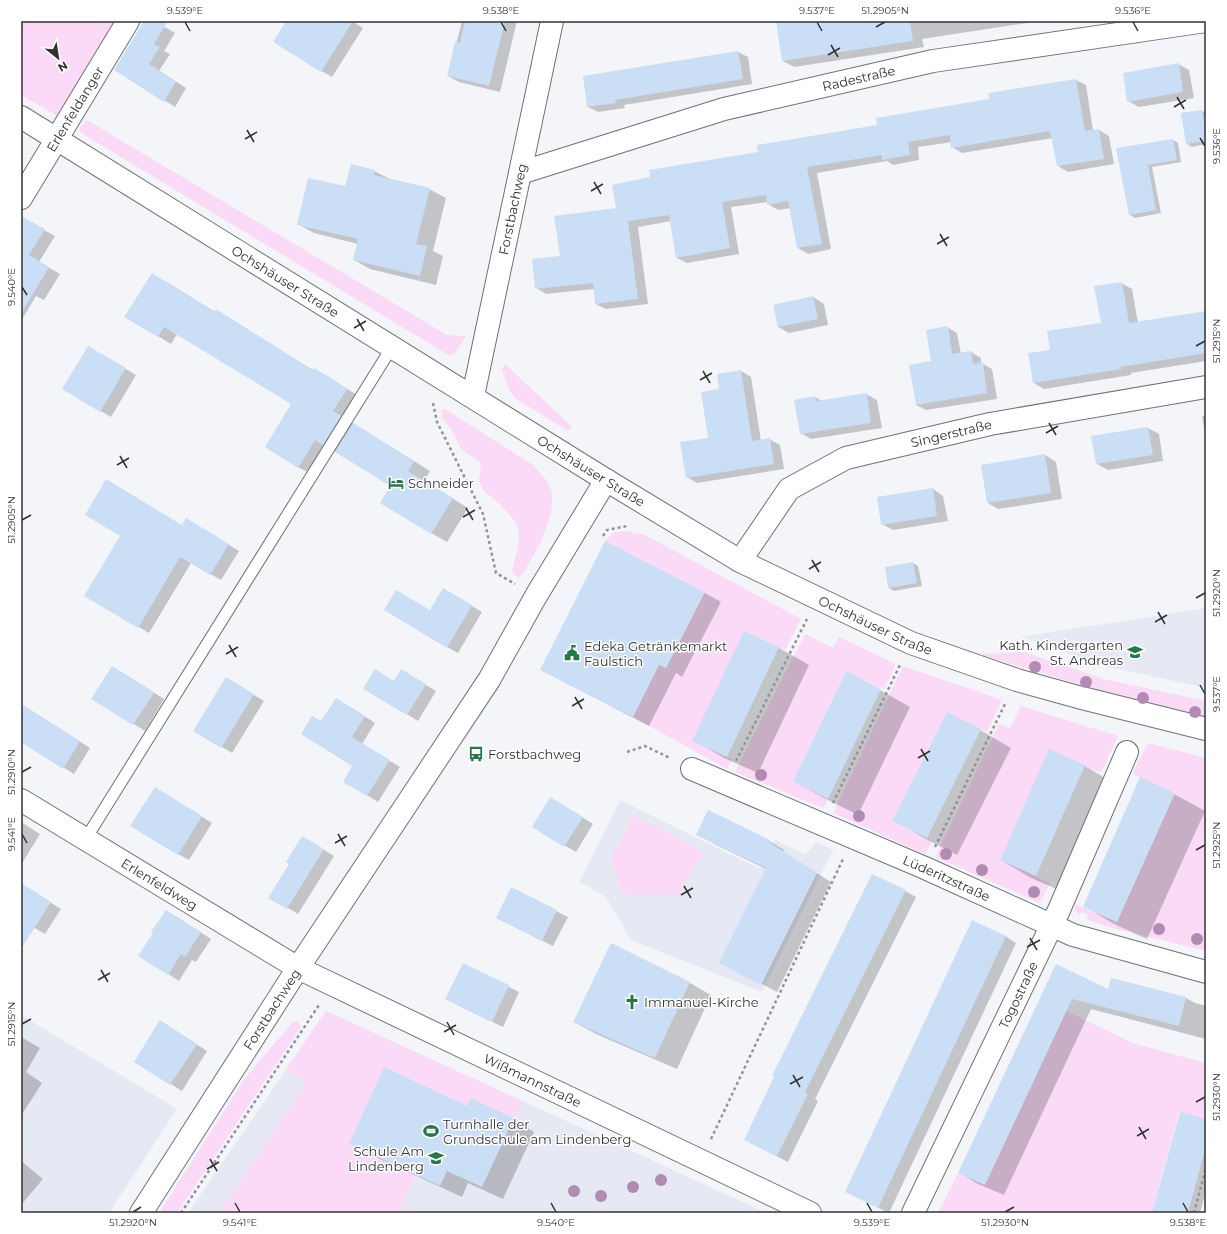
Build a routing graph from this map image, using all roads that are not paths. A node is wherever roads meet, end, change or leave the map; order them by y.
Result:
1 (128, 21) edge
2 (552, 21) edge
3 (1206, 21) edge
4 (21, 117) edge
5 (56, 140) junction
6 (520, 173) junction
7 (21, 198) edge
8 (392, 347) junction
9 (1206, 387) edge
10 (472, 396) junction
11 (606, 480) junction
12 (740, 561) junction
13 (1206, 729) edge
14 (1127, 752) dead end
15 (692, 769) road end
16 (21, 800) edge
17 (85, 840) junction
18 (1052, 924) junction
19 (298, 968) junction
20 (1206, 972) edge
21 (141, 1213) edge
22 (810, 1213) edge
23 (913, 1213) edge

1 - 5 street, Erlenfeldanger
2 - 6 street, Forstbachweg
3 - 6 street, Radestraße
4 - 5 street, Ochshäuser Straße
5 - 7 street, Erlenfeldanger
5 - 8 street, Ochshäuser Straße
6 - 10 street, Forstbachweg
8 - 10 street, Ochshäuser Straße
8 - 17 lane
9 - 12 street, Singerstraße
10 - 11 street, Ochshäuser Straße
11 - 12 street, Ochshäuser Straße
11 - 19 street, Forstbachweg
12 - 13 street, Ochshäuser Straße
14 - 18 street, Togostraße
15 - 18 street, Lüderitzstraße
16 - 17 street, Erlenfeldweg
17 - 19 street, Erlenfeldweg
18 - 20 street, Lüderitzstraße
18 - 23 street, Togostraße
19 - 21 street, Forstbachweg
19 - 22 street, Wißmannstraße

